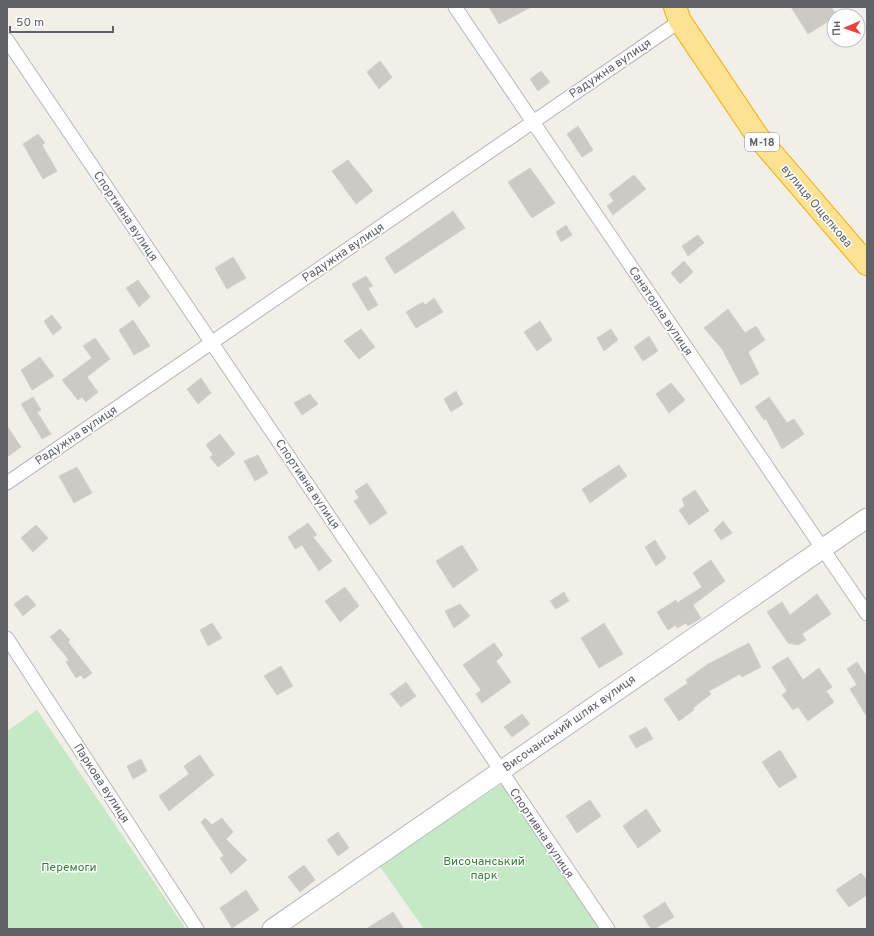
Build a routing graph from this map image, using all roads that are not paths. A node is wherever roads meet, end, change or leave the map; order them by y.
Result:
1 (455, 7) edge
2 (677, 14) edge
3 (7, 40) edge
4 (532, 122) junction
5 (867, 263) edge
6 (212, 342) junction
7 (7, 483) edge
8 (867, 518) edge
9 (823, 548) junction
10 (867, 614) edge
11 (7, 638) edge
12 (501, 771) junction
13 (197, 929) edge
14 (272, 929) edge
15 (608, 929) edge

1 - 4 street, Санаторна вулиця
2 - 4 street, Радужна вулиця
2 - 5 highway, вулиця Ощепкова / М-18
3 - 6 street, Спортивна вулиця
4 - 6 street, Радужна вулиця
4 - 9 street, Санаторна вулиця
6 - 7 street, Радужна вулиця
6 - 12 street, Спортивна вулиця
8 - 9 street, Височанський шлях вулиця
9 - 10 street, Санаторна вулиця
9 - 12 street, Височанський шлях вулиця
11 - 13 street, Паркова вулиця
12 - 14 street, Височанський шлях вулиця
12 - 15 street, Спортивна вулиця

